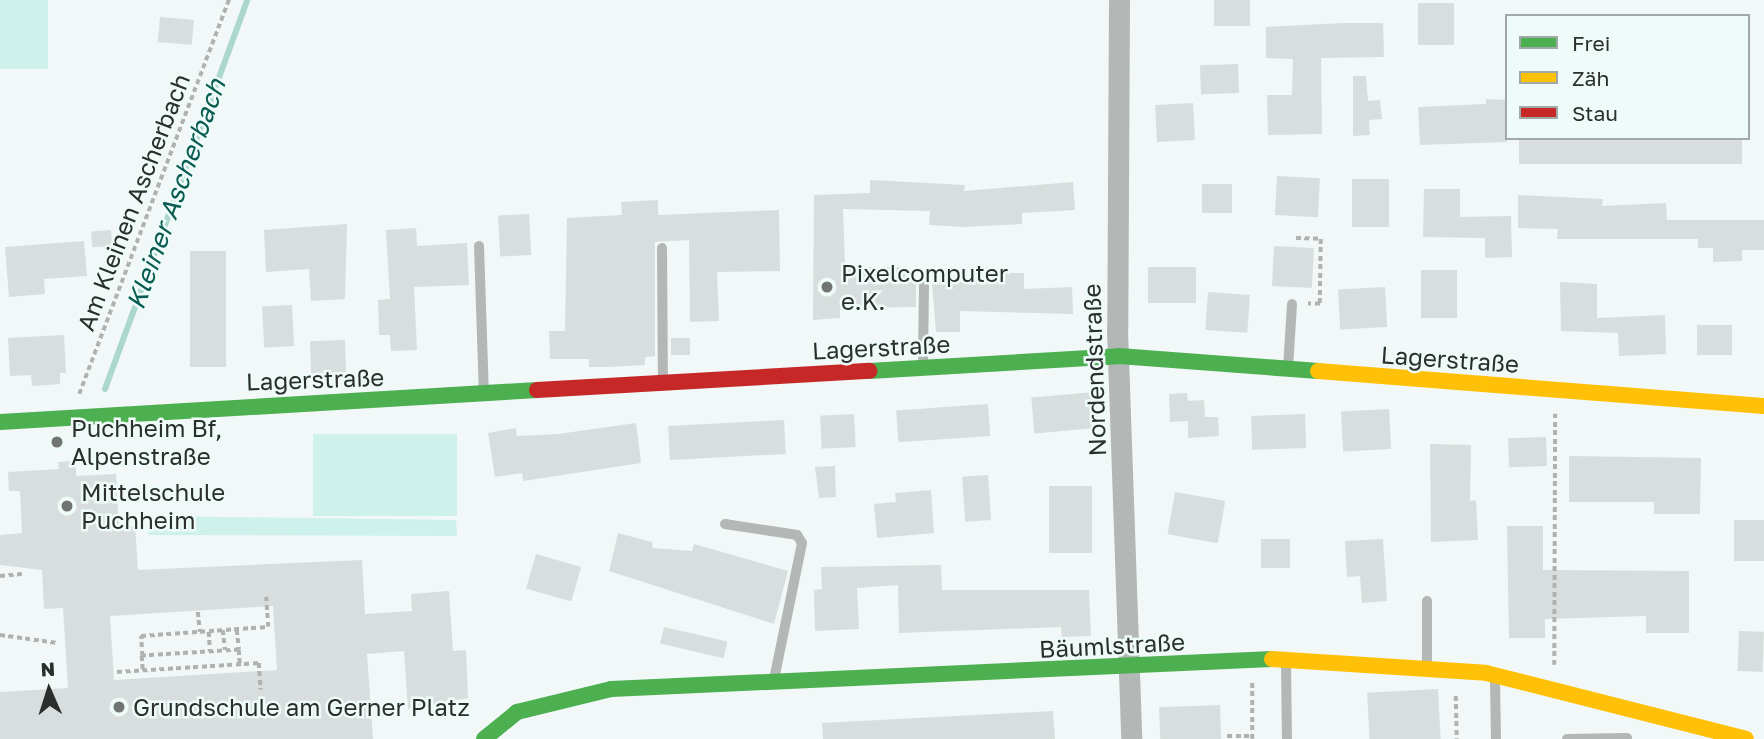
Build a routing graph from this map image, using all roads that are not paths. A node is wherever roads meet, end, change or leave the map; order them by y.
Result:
1 (1119, 0) edge
2 (479, 246) dead end
3 (662, 248) dead end
4 (924, 280) dead end
5 (1292, 304) road end
6 (1119, 356) junction
7 (923, 368) junction
8 (1287, 370) junction
9 (663, 383) junction
10 (484, 396) junction
11 (1764, 406) edge
12 (0, 422) edge
13 (725, 524) dead end
14 (1427, 601) dead end
15 (1286, 660) junction
16 (1427, 667) junction
17 (1126, 668) junction
18 (1494, 675) junction
19 (773, 683) junction
20 (1627, 738) edge
21 (484, 739) edge
22 (1130, 739) edge
23 (1287, 739) edge
24 (1496, 739) edge
25 (1567, 739) edge
26 (1746, 739) edge

1 - 6 street, Nordendstraße
2 - 10 lane
3 - 9 lane
4 - 7 lane
5 - 8 lane
6 - 7 street, Lagerstraße
6 - 8 street, Lagerstraße
6 - 17 street, Nordendstraße
7 - 9 street, Lagerstraße
8 - 11 street, Lagerstraße
9 - 10 street, Lagerstraße
10 - 12 street, Lagerstraße
13 - 19 lane
14 - 16 lane
15 - 16 street, Bäumlstraße
15 - 17 street, Bäumlstraße
15 - 23 lane
16 - 18 street, Bäumlstraße
17 - 19 street, Bäumlstraße
17 - 22 street, Nordendstraße
18 - 24 lane
18 - 26 street, Bäumlstraße
19 - 21 street, Bäumlstraße
20 - 25 lane

